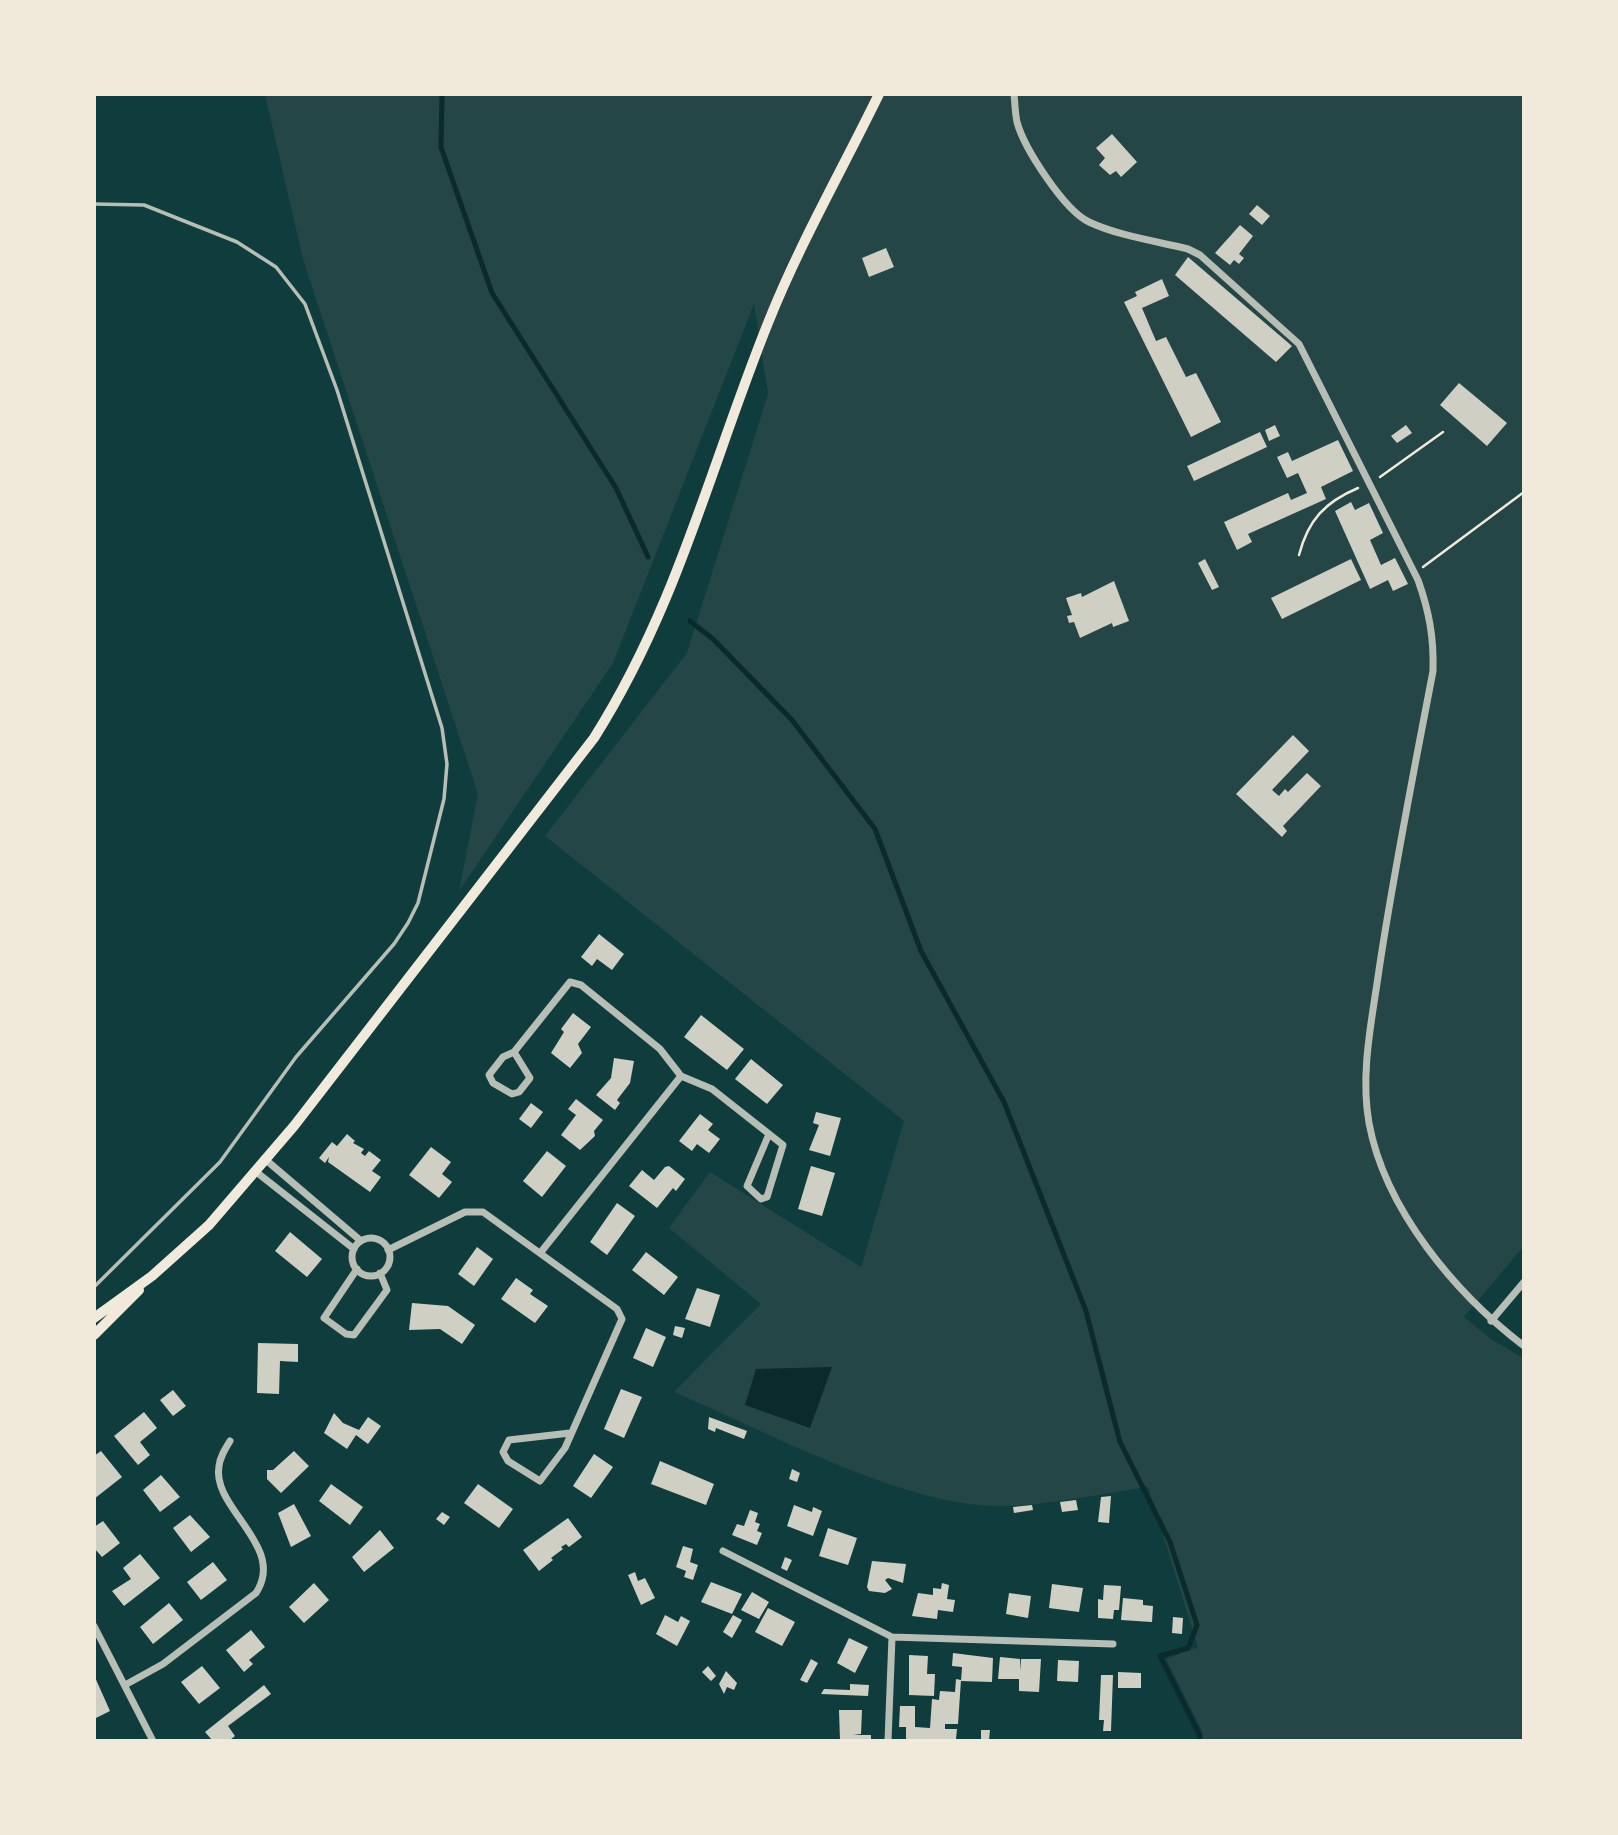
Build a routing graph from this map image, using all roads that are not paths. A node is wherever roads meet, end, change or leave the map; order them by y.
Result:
1 (879, 94) edge
2 (1014, 94) edge
3 (94, 204) edge
4 (514, 1052) junction
5 (681, 1076) junction
6 (769, 1134) junction
7 (266, 1160) junction
8 (255, 1171) junction
9 (361, 1241) junction
10 (354, 1249) junction
11 (388, 1250) junction
12 (541, 1252) junction
13 (357, 1269) junction
14 (380, 1273) junction
15 (152, 1276) junction
16 (1524, 1282) edge
17 (94, 1287) edge
18 (94, 1318) edge
19 (1491, 1321) junction
20 (94, 1335) edge
21 (1524, 1346) edge
22 (570, 1433) junction
23 (230, 1441) dead end
24 (723, 1552) dead end
25 (94, 1626) edge
26 (892, 1637) junction
27 (1113, 1644) dead end
28 (125, 1685) junction
29 (153, 1741) edge
30 (888, 1741) edge

1 - 7 main road
2 - 19 street
3 - 17 lane
4 - 4 street
4 - 5 street
5 - 6 street
5 - 12 street
6 - 6 street
7 - 8 main road
7 - 9 street
8 - 10 street
8 - 15 main road
9 - 10 street
9 - 11 street
10 - 13 street
11 - 12 street
11 - 14 street
12 - 22 street
13 - 14 street
13 - 14 street
15 - 18 main road
15 - 20 main road
16 - 19 street
19 - 21 street
22 - 22 street
23 - 28 street
24 - 26 street
25 - 28 street
26 - 27 street
26 - 30 street
28 - 29 street

